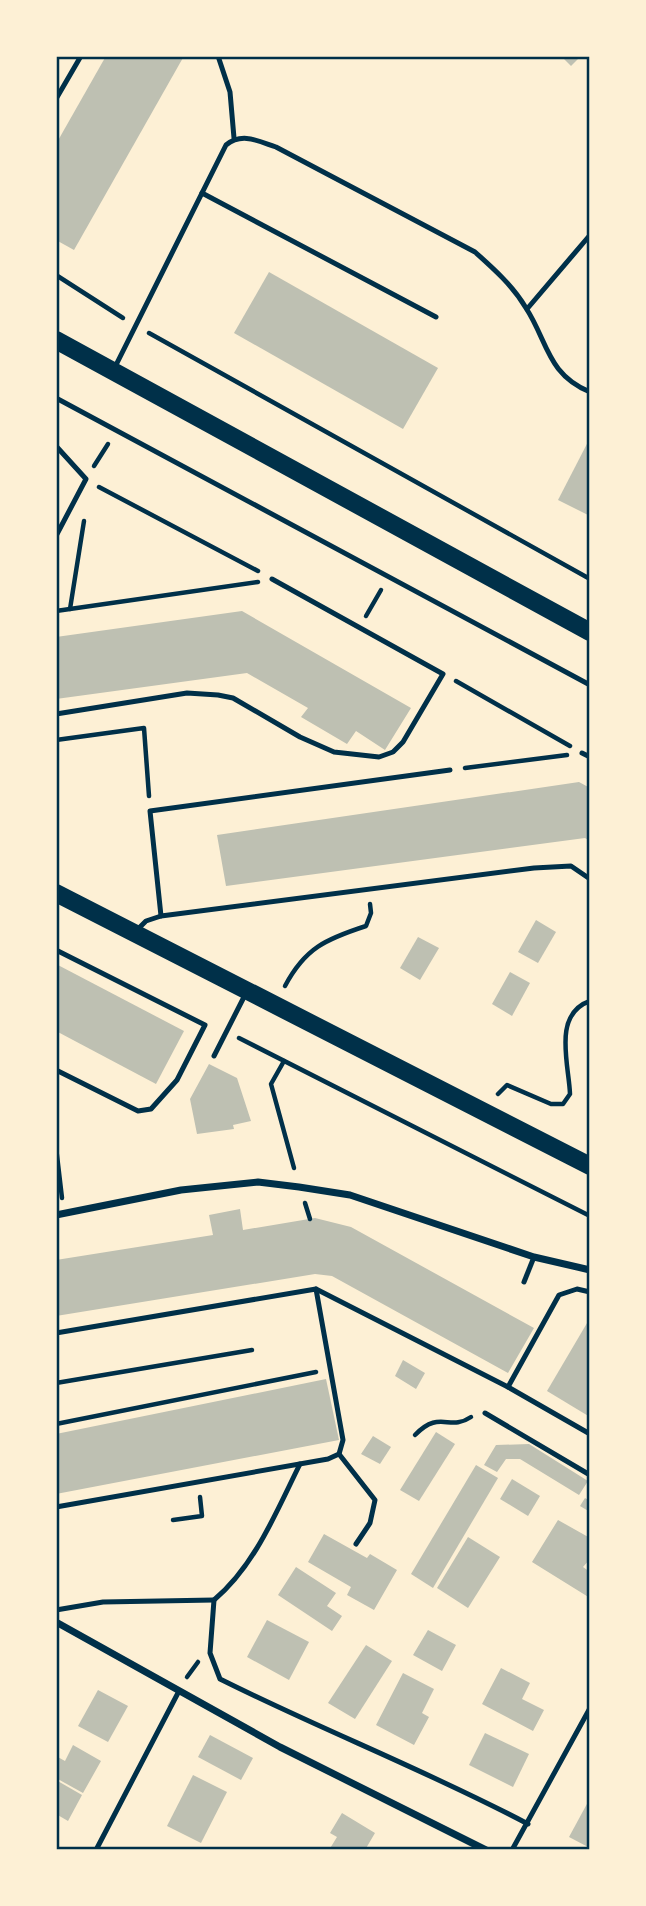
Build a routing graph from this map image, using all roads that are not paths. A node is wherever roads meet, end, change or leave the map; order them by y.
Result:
1 (80, 56) edge
2 (218, 56) edge
3 (56, 99) edge
4 (234, 138) junction
5 (202, 193) junction
6 (590, 235) edge
7 (527, 309) junction
8 (436, 317) dead end
9 (56, 340) edge
10 (112, 373) junction
11 (590, 392) edge
12 (56, 398) edge
13 (56, 446) edge
14 (56, 536) edge
15 (272, 579) road end
16 (590, 632) edge
17 (590, 685) edge
18 (56, 715) edge
19 (582, 753) road end
20 (590, 757) edge
21 (450, 770) road end
22 (590, 879) edge
23 (56, 893) edge
24 (161, 916) junction
25 (134, 933) junction
26 (56, 950) edge
27 (247, 992) junction
28 (214, 1055) dead end
29 (56, 1070) edge
30 (590, 1166) edge
31 (60, 1213) edge
32 (534, 1257) junction
33 (590, 1270) edge
34 (524, 1282) dead end
35 (317, 1289) junction
36 (590, 1292) edge
37 (56, 1333) edge
38 (508, 1387) junction
39 (485, 1413) road end
40 (590, 1434) edge
41 (340, 1454) junction
42 (300, 1464) junction
43 (590, 1475) edge
44 (56, 1507) edge
45 (356, 1545) dead end
46 (214, 1600) junction
47 (56, 1610) edge
48 (56, 1622) edge
49 (179, 1691) junction
50 (590, 1708) edge
51 (528, 1824) junction
52 (96, 1850) edge
53 (486, 1850) edge
54 (512, 1850) edge

1 - 3 lane
2 - 4 lane
4 - 5 lane
4 - 7 lane
5 - 8 lane
5 - 10 lane
6 - 7 lane
7 - 11 lane
9 - 10 main road
10 - 16 main road
12 - 17 lane
13 - 14 lane
15 - 18 lane
19 - 20 lane
21 - 24 lane
22 - 24 lane
23 - 25 main road
24 - 25 lane
25 - 27 main road
26 - 29 lane
27 - 28 lane
27 - 30 main road
31 - 32 street
32 - 33 street
32 - 34 lane
35 - 37 lane
35 - 38 lane
35 - 41 lane
36 - 38 lane
38 - 40 lane
39 - 43 lane
41 - 42 lane
41 - 45 lane
42 - 44 lane
42 - 46 lane
46 - 47 lane
46 - 51 lane
48 - 49 street
49 - 52 lane
49 - 53 street
50 - 51 lane
51 - 54 lane

